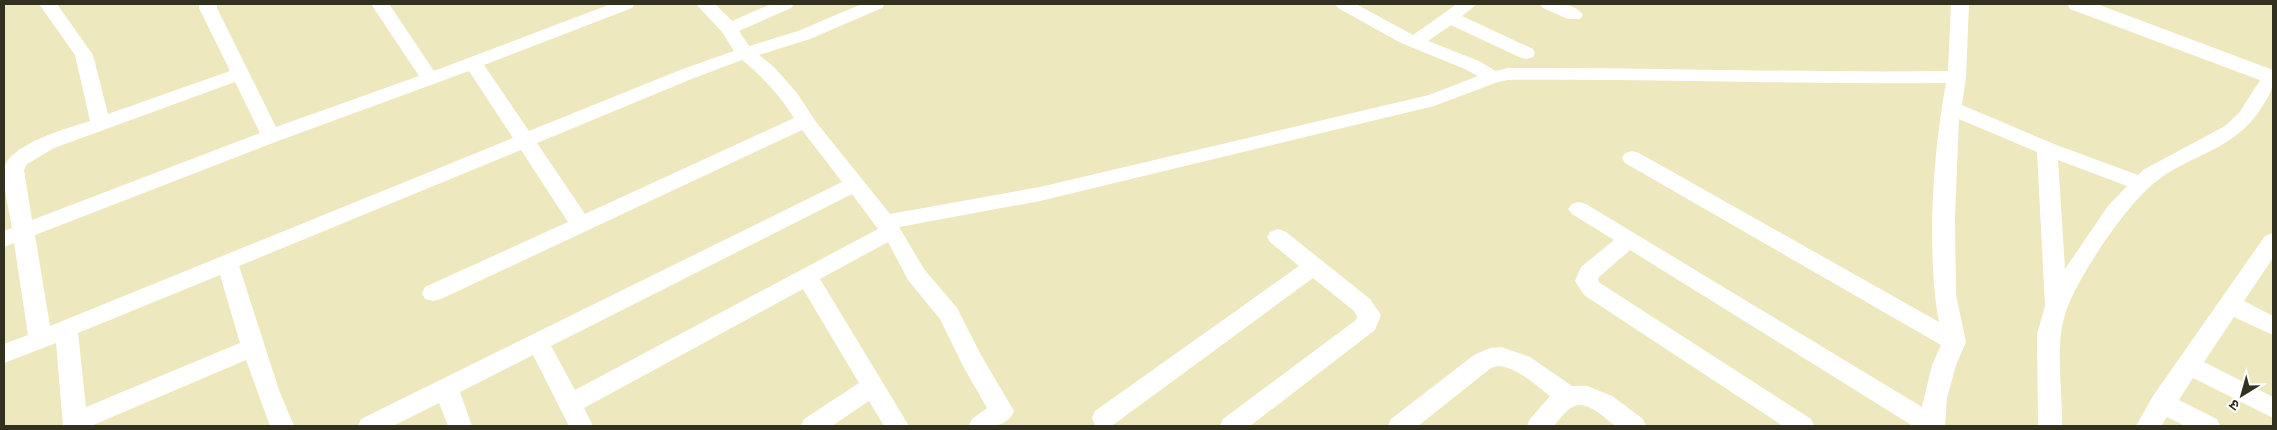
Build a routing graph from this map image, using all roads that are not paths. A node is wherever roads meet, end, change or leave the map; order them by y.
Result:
1 (48, 4) edge
2 (208, 4) edge
3 (626, 4) edge
4 (705, 4) edge
5 (785, 4) edge
6 (876, 4) edge
7 (1344, 4) edge
8 (1468, 4) edge
9 (1549, 4) edge
10 (1960, 4) edge
11 (2078, 4) edge
12 (385, 5) edge
13 (1574, 15) dead end
14 (1449, 17) junction
15 (729, 29) junction
16 (1415, 42) junction
17 (745, 53) junction
18 (1526, 53) dead end
19 (473, 62) junction
20 (241, 73) junction
21 (1493, 77) junction
22 (1958, 77) junction
23 (2272, 78) edge
24 (430, 79) junction
25 (1951, 108) junction
26 (805, 121) junction
27 (100, 124) junction
28 (271, 136) junction
29 (525, 142) junction
30 (2047, 149) junction
31 (1632, 158) dead end
32 (856, 184) junction
33 (2141, 184) junction
34 (1579, 209) dead end
35 (581, 225) junction
36 (888, 227) junction
37 (13, 235) edge
38 (1278, 237) dead end
39 (1628, 240) junction
40 (2273, 241) edge
41 (227, 263) junction
42 (1314, 266) junction
43 (2266, 267) edge
44 (808, 278) junction
45 (433, 293) dead end
46 (2231, 305) junction
47 (2056, 307) junction
48 (2273, 326) edge
49 (66, 329) junction
50 (40, 339) junction
51 (1954, 342) junction
52 (538, 343) junction
53 (254, 347) junction
54 (4, 354) edge
55 (2189, 365) junction
56 (873, 386) junction
57 (446, 388) junction
58 (1568, 396) junction
59 (2162, 402) junction
60 (571, 404) junction
61 (2273, 408) edge
62 (1104, 418) dead end
63 (1006, 419) edge
64 (75, 424) edge
65 (279, 425) edge
66 (370, 426) edge
67 (460, 426) edge
68 (581, 426) edge
69 (813, 426) edge
70 (897, 426) edge
71 (981, 426) edge
72 (1232, 426) edge
73 (1401, 426) edge
74 (1539, 426) edge
75 (1634, 426) edge
76 (1802, 426) edge
77 (1932, 426) edge
78 (2050, 426) edge
79 (2148, 426) edge
80 (2208, 426) edge

1 - 27 street
2 - 20 street
3 - 19 street
4 - 15 street
5 - 15 street
6 - 17 street
7 - 16 street
8 - 14 street
9 - 13 street
10 - 22 street
11 - 23 street
12 - 24 street
14 - 16 street
14 - 18 street
15 - 17 street
16 - 21 street
17 - 26 street
17 - 29 street
19 - 24 street
19 - 29 street
20 - 27 street
20 - 28 street
21 - 22 street
21 - 36 street
22 - 25 street
23 - 33 street
24 - 28 street
25 - 30 street
25 - 51 street
26 - 32 street
26 - 35 street
27 - 37 street
28 - 37 street
29 - 35 street
29 - 41 street
30 - 33 street
30 - 47 street
31 - 51 street
32 - 36 street
32 - 52 street
33 - 47 street
34 - 39 street
35 - 45 street
36 - 44 street
36 - 63 street
37 - 50 street
38 - 42 street
39 - 76 street
39 - 77 street
40 - 43 street
41 - 49 street
41 - 53 street
42 - 62 street
42 - 72 street
43 - 46 street
44 - 56 street
44 - 60 street
46 - 48 street
46 - 55 street
47 - 78 street
49 - 50 street
49 - 64 street
50 - 54 street
51 - 77 street
52 - 57 street
52 - 60 street
53 - 64 street
53 - 65 street
55 - 59 street
55 - 61 street
56 - 69 street
56 - 70 street
57 - 66 street
57 - 67 street
58 - 73 street
58 - 74 street
58 - 75 street
59 - 79 street
59 - 80 street
60 - 68 street
63 - 71 street

